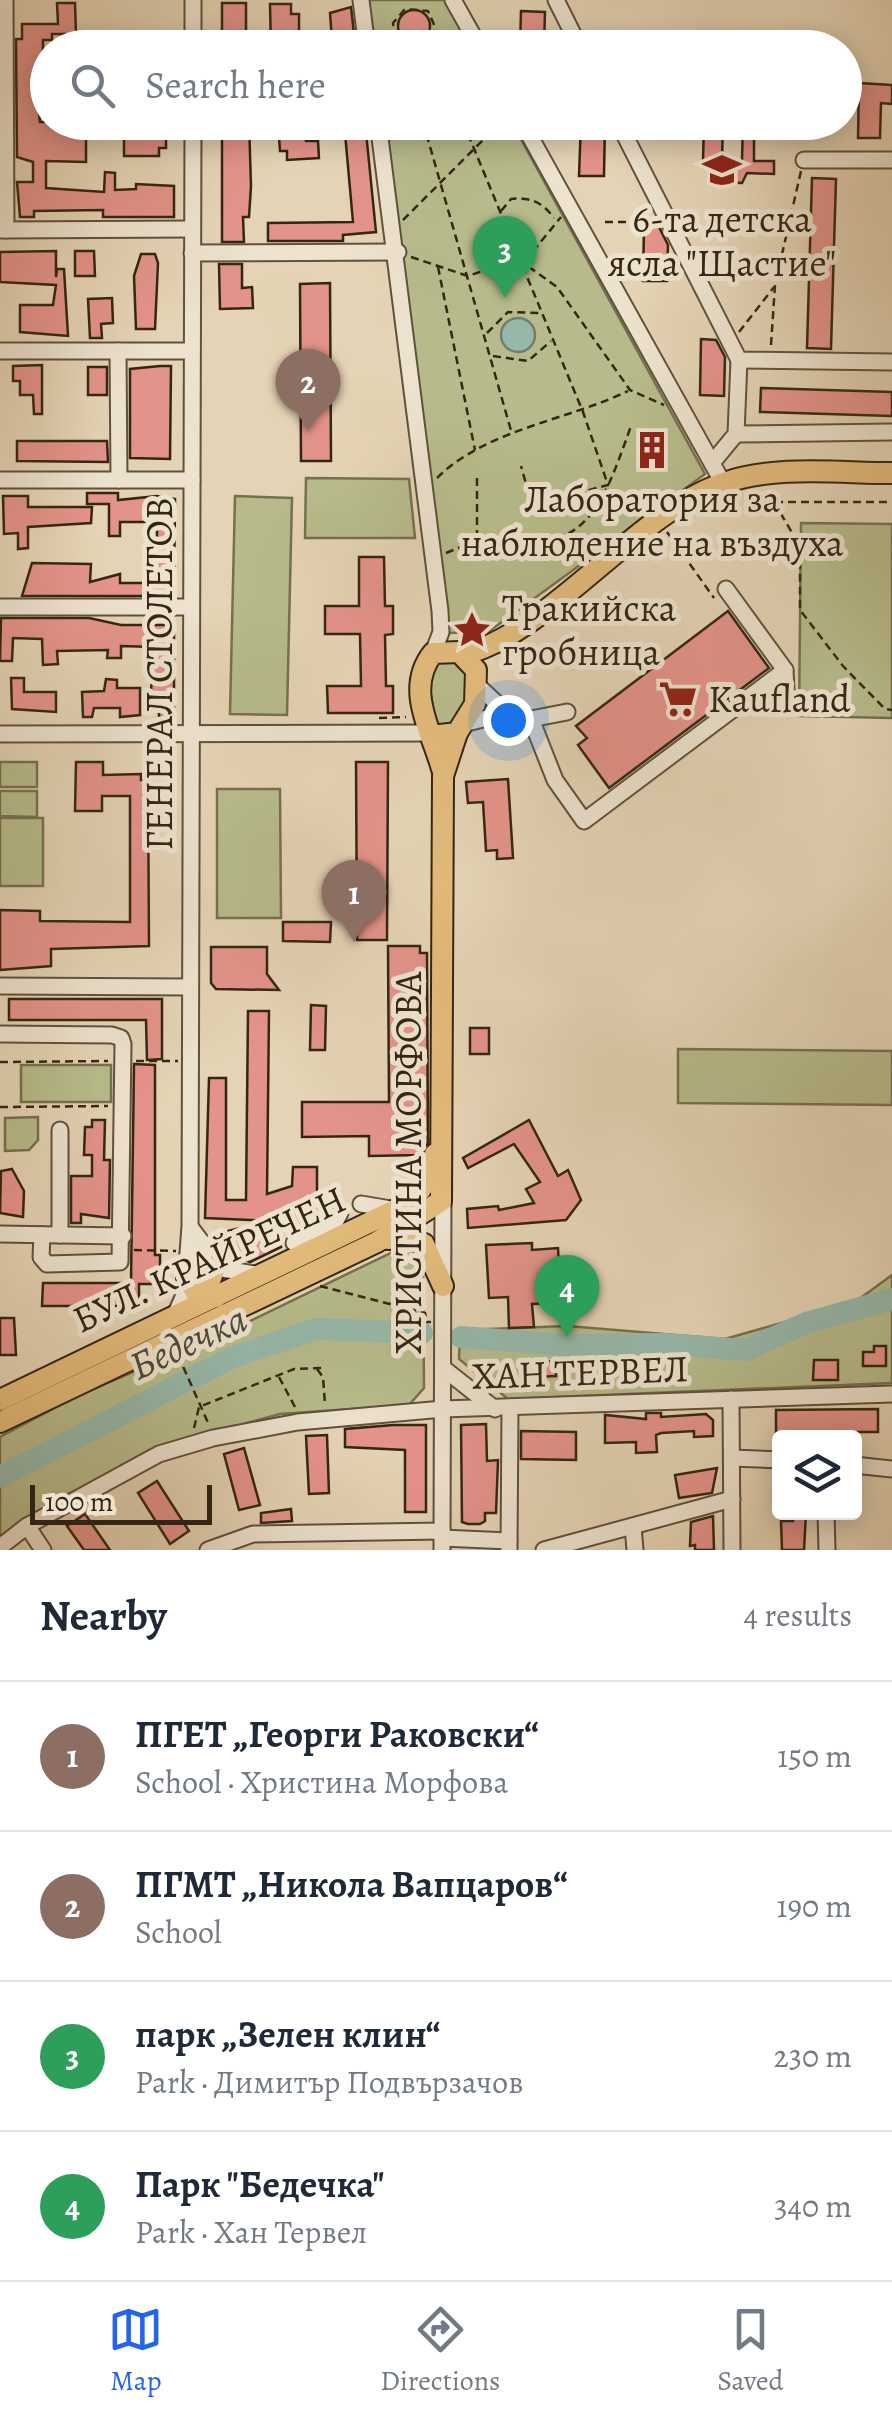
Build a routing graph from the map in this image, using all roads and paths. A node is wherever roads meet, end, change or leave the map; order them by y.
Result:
1 (5, 0) edge
2 (193, 0) edge
3 (361, 0) edge
4 (556, 0) edge
5 (456, 1) edge
6 (193, 30) edge
7 (365, 30) edge
8 (393, 30) edge
9 (434, 30) edge
10 (471, 30) edge
11 (571, 30) edge
12 (193, 140) edge
13 (381, 140) edge
14 (428, 140) edge
15 (470, 140) edge
16 (484, 140) edge
17 (532, 140) edge
18 (627, 140) edge
19 (474, 150) junction
20 (804, 160) joint
21 (892, 160) edge
22 (441, 182) junction
23 (572, 212) junction
24 (499, 213) junction
25 (555, 220) junction
26 (605, 222) dead end
27 (669, 222) junction
28 (394, 228) junction
29 (3, 230) edge
30 (192, 230) junction
31 (398, 252) junction
32 (192, 253) junction
33 (516, 258) junction
34 (438, 268) junction
35 (468, 276) junction
36 (774, 286) junction
37 (541, 314) junction
38 (486, 334) junction
39 (552, 340) junction
40 (730, 343) junction
41 (0, 351) edge
42 (118, 351) junction
43 (192, 351) junction
44 (493, 356) junction
45 (739, 360) junction
46 (770, 360) junction
47 (892, 362) edge
48 (630, 390) junction
49 (583, 412) junction
50 (684, 414) junction
51 (631, 426) dead end
52 (892, 432) edge
53 (512, 434) junction
54 (736, 434) junction
55 (475, 452) junction
56 (712, 463) junction
57 (521, 466) dead end
58 (892, 474) edge
59 (477, 478) dead end
60 (0, 480) edge
61 (119, 480) junction
62 (192, 480) junction
63 (723, 483) junction
64 (608, 485) junction
65 (426, 489) junction
66 (892, 502) edge
67 (667, 532) dead end
68 (477, 541) junction
69 (434, 558) junction
70 (726, 589) dead end
71 (192, 607) junction
72 (721, 607) dead end
73 (0, 608) edge
74 (440, 611) junction
75 (497, 646) junction
76 (433, 654) junction
77 (461, 654) junction
78 (542, 658) dead end
79 (478, 683) junction
80 (422, 705) junction
81 (892, 710) edge
82 (567, 712) dead end
83 (506, 713) junction
84 (531, 719) junction
85 (462, 728) junction
86 (0, 734) edge
87 (191, 734) junction
88 (388, 734) junction
89 (430, 734) junction
90 (443, 776) junction
91 (0, 986) edge
92 (190, 986) junction
93 (0, 1034) edge
94 (123, 1061) junction
95 (183, 1061) dead end
96 (0, 1062) edge
97 (123, 1106) junction
98 (0, 1107) edge
99 (443, 1108) junction
100 (60, 1130) dead end
101 (360, 1204) dead end
102 (401, 1207) junction
103 (438, 1212) junction
104 (340, 1213) dead end
105 (190, 1226) junction
106 (0, 1234) edge
107 (42, 1235) junction
108 (60, 1235) junction
109 (332, 1237) junction
110 (376, 1242) junction
111 (122, 1243) junction
112 (294, 1243) dead end
113 (179, 1251) dead end
114 (216, 1265) junction
115 (187, 1278) junction
116 (264, 1283) junction
117 (314, 1284) dead end
118 (443, 1286) junction
119 (207, 1299) junction
120 (443, 1326) junction
121 (176, 1333) junction
122 (443, 1364) junction
123 (316, 1368) junction
124 (323, 1368) dead end
125 (278, 1375) junction
126 (892, 1394) edge
127 (732, 1399) junction
128 (0, 1400) edge
129 (199, 1407) junction
130 (502, 1408) junction
131 (443, 1410) junction
132 (325, 1411) dead end
133 (297, 1414) dead end
134 (0, 1422) edge
135 (212, 1431) dead end
136 (192, 1436) dead end
137 (732, 1458) junction
138 (772, 1460) edge
139 (862, 1466) edge
140 (892, 1469) edge
141 (732, 1500) junction
142 (826, 1520) edge
143 (27, 1526) junction
144 (633, 1526) junction
145 (442, 1540) edge
146 (322, 1542) edge
147 (509, 1545) edge
148 (0, 1547) edge
149 (43, 1550) edge
150 (208, 1550) edge
151 (544, 1550) edge
152 (635, 1550) edge
153 (732, 1550) edge
154 (826, 1550) edge

1 - 29 street
2 - 6 street
3 - 7 street
4 - 11 street
5 - 10 street
8 - 9 path
12 - 30 street, ГЕНЕРАЛ СТОЛЕТОВ
13 - 28 street
14 - 22 path
15 - 19 path
16 - 19 path
17 - 23 street
18 - 27 street
19 - 22 path
19 - 24 path
20 - 21 street
20 - 36 path
22 - 28 path
22 - 35 path
23 - 25 path
23 - 50 street
24 - 25 path
24 - 33 path
25 - 33 path
26 - 27 path
27 - 40 street
28 - 31 street
29 - 30 street
30 - 32 street, ГЕНЕРАЛ СТОЛЕТОВ
31 - 32 street
31 - 34 path
31 - 65 street
32 - 43 street, ГЕНЕРАЛ СТОЛЕТОВ
33 - 35 path
33 - 37 path
33 - 48 path
34 - 35 path
34 - 55 path
35 - 38 path
36 - 40 path
36 - 46 path
37 - 38 path
37 - 39 path
38 - 44 path
39 - 44 path
39 - 49 path
40 - 45 street
41 - 42 street
42 - 43 street
42 - 61 street
43 - 62 street, ГЕНЕРАЛ СТОЛЕТОВ
44 - 53 path
45 - 46 street
45 - 54 street
46 - 47 street
48 - 49 path
48 - 50 path
49 - 53 path
49 - 64 path
50 - 56 street
51 - 64 path
52 - 54 street
53 - 55 path
54 - 56 street
55 - 65 path
56 - 63 street
57 - 64 path
58 - 63 main road
59 - 68 path
60 - 61 street
61 - 62 street
62 - 71 street, ГЕНЕРАЛ СТОЛЕТОВ
63 - 75 main road
64 - 68 path
65 - 69 street
66 - 81 path
67 - 72 path
68 - 69 path
69 - 74 street
70 - 84 street
71 - 73 street
71 - 87 street, ГЕНЕРАЛ СТОЛЕТОВ
74 - 76 street
74 - 77 street
75 - 77 main road
75 - 78 path
75 - 79 main road, ХРИСТИНА МОРФОВА
76 - 77 main road
76 - 80 main road
77 - 79 main road
79 - 83 street
79 - 85 main road, ХРИСТИНА МОРФОВА
80 - 88 street
80 - 89 main road, ХРИСТИНА МОРФОВА
82 - 84 street
83 - 84 street
83 - 85 street
85 - 89 main road
85 - 90 main road, ХРИСТИНА МОРФОВА
86 - 87 street
87 - 88 street
87 - 92 street, ГЕНЕРАЛ СТОЛЕТОВ
88 - 89 street
89 - 90 main road, ХРИСТИНА МОРФОВА
90 - 99 main road, ХРИСТИНА МОРФОВА
91 - 92 street
92 - 105 street, ГЕНЕРАЛ СТОЛЕТОВ
93 - 94 street
94 - 95 path
94 - 96 path
94 - 97 street
97 - 98 path
97 - 111 street
99 - 102 main road, БУЛ. КРАЙРЕЧЕН
99 - 103 main road, ХРИСТИНА МОРФОВА
100 - 108 street
101 - 102 street
102 - 103 main road
102 - 109 main road, БУЛ. КРАЙРЕЧЕН
103 - 110 main road, БУЛ. КРАЙРЕЧЕН
103 - 118 street, ХРИСТИНА МОРФОВА
104 - 109 street
105 - 114 street
105 - 115 street, ГЕНЕРАЛ СТОЛЕТОВ
106 - 107 street
107 - 108 street
107 - 111 street
108 - 111 street
109 - 112 street
109 - 116 main road, БУЛ. КРАЙРЕЧЕН
110 - 116 main road, БУЛ. КРАЙРЕЧЕН
110 - 118 main road
111 - 113 path
114 - 116 street
114 - 119 main road
115 - 119 main road
115 - 121 street, ГЕНЕРАЛ СТОЛЕТОВ
116 - 119 main road
116 - 121 main road, БУЛ. КРАЙРЕЧЕН
117 - 120 path
118 - 120 street, ХРИСТИНА МОРФОВА
119 - 121 main road
120 - 122 street, ХРИСТИНА МОРФОВА
121 - 128 main road, БУЛ. КРАЙРЕЧЕН
121 - 129 path
121 - 134 main road, БУЛ. КРАЙРЕЧЕН
122 - 130 street
122 - 131 street, ХРИСТИНА МОРФОВА
123 - 124 path
123 - 125 path
123 - 132 path
125 - 129 path
125 - 133 path
126 - 127 street, ХАН ТЕРВЕЛ
127 - 130 street, ХАН ТЕРВЕЛ
127 - 137 street
129 - 135 path
129 - 136 path
130 - 131 street, ХАН ТЕРВЕЛ
130 - 147 street
131 - 143 street, ХАН ТЕРВЕЛ
131 - 145 street, ХРИСТИНА МОРФОВА
137 - 138 street
137 - 141 street
139 - 140 street
141 - 144 street
141 - 153 street
142 - 154 street
143 - 148 street, ХАН ТЕРВЕЛ
143 - 149 street
144 - 151 street
144 - 152 street
145 - 146 street
145 - 147 street
146 - 150 street

